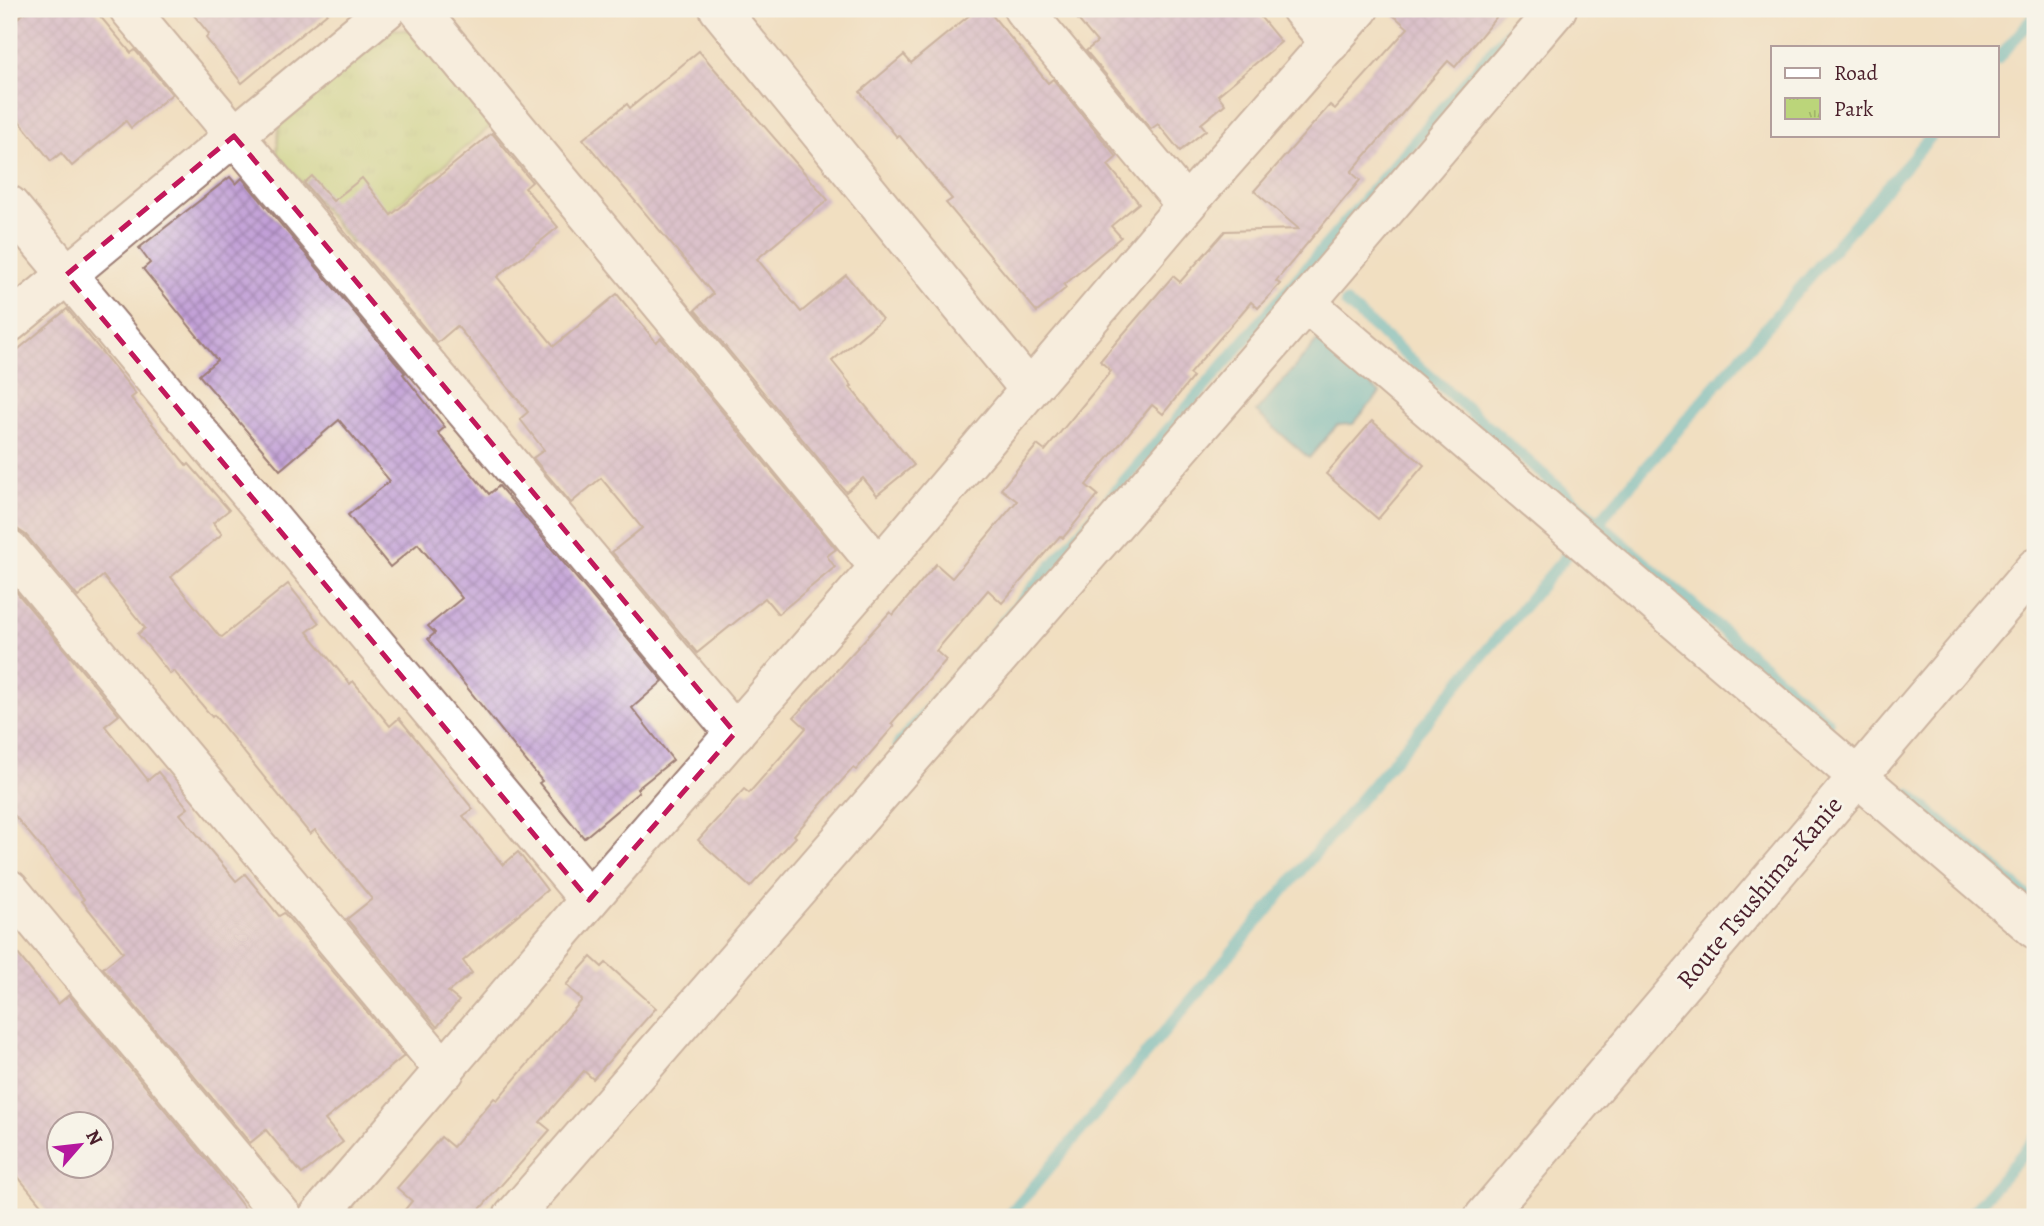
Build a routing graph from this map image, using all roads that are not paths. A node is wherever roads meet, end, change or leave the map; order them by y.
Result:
1 (129, 9) edge
2 (387, 9) edge
3 (418, 9) edge
4 (719, 9) edge
5 (1023, 9) edge
6 (1301, 9) edge
7 (1359, 9) edge
8 (1557, 9) edge
9 (1330, 43) junction
10 (234, 136) junction
11 (9, 205) edge
12 (1186, 205) junction
13 (66, 275) junction
14 (1306, 303) junction
15 (9, 323) edge
16 (1029, 389) junction
17 (9, 549) edge
18 (879, 567) junction
19 (2035, 568) edge
20 (735, 733) junction
21 (1857, 776) junction
22 (9, 889) edge
23 (589, 900) junction
24 (2035, 929) edge
25 (445, 1071) junction
26 (283, 1217) edge
27 (318, 1217) edge
28 (513, 1217) edge
29 (1484, 1217) edge

1 - 10 street
2 - 10 street
3 - 18 street
4 - 16 street
5 - 12 street
6 - 9 street
7 - 9 street
8 - 14 street
9 - 12 street
10 - 13 street
10 - 20 street
11 - 13 street
12 - 16 street
13 - 15 street
13 - 23 street
14 - 21 street
14 - 28 street
16 - 18 street
17 - 25 street
18 - 20 street
19 - 21 street, Route Tsushima-Kanie
20 - 23 street
21 - 24 street
21 - 29 street, Route Tsushima-Kanie
22 - 26 street
23 - 25 street
25 - 27 street

